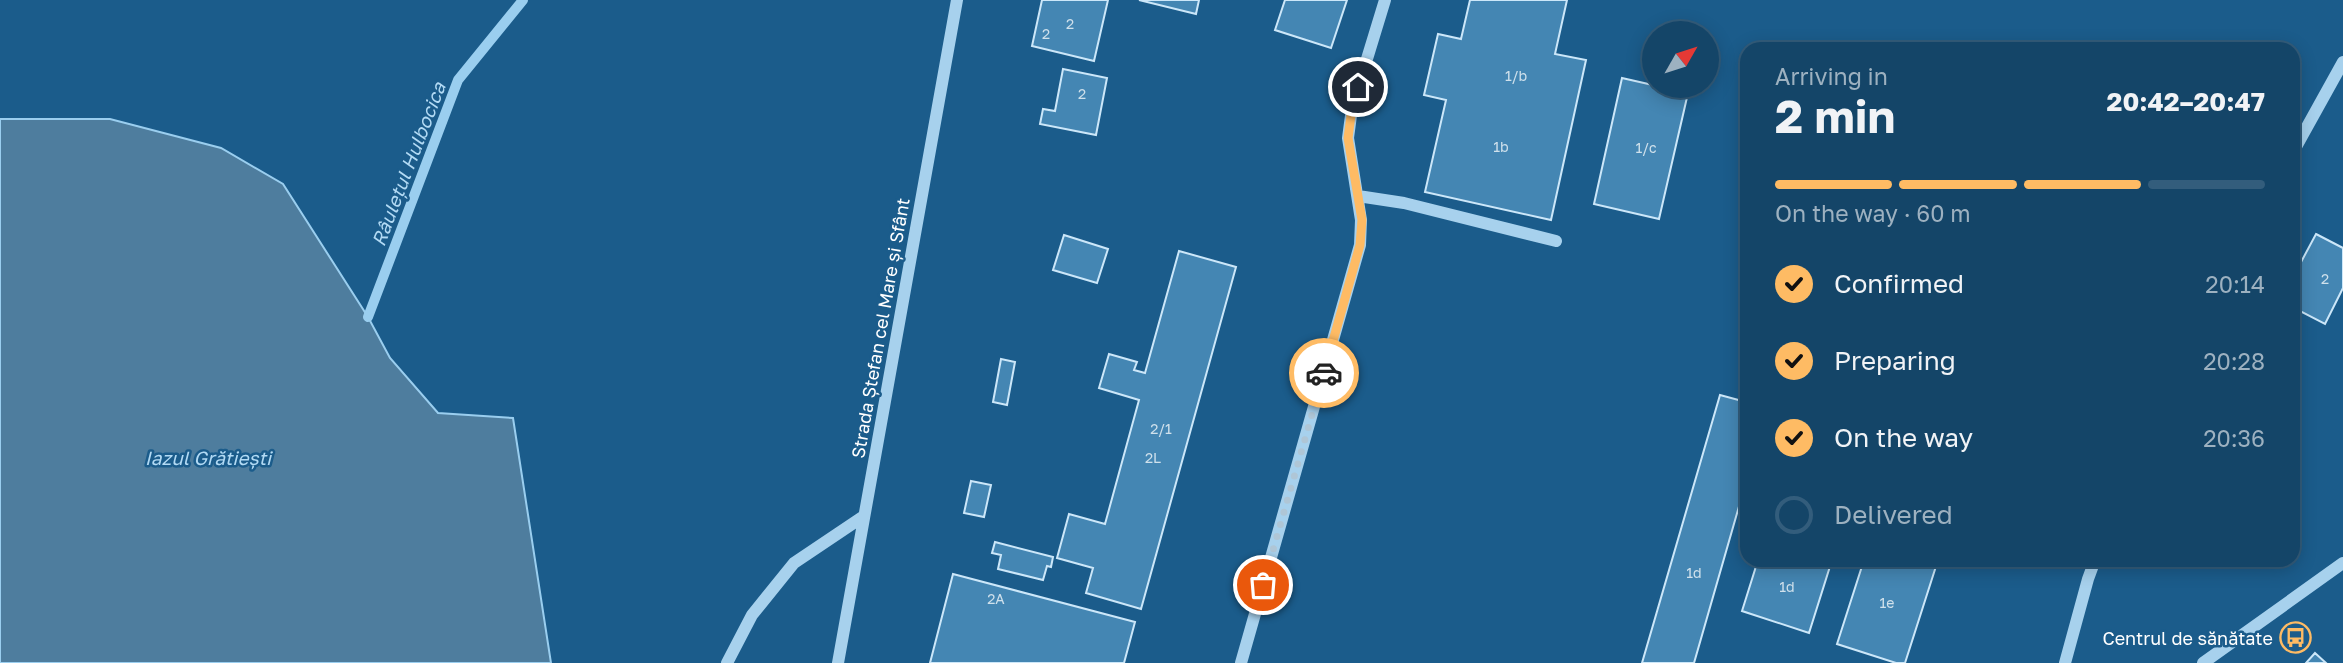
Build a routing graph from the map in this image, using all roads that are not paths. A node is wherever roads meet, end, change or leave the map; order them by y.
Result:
1 (957, 0) edge
2 (1385, 0) edge
3 (2343, 62) edge
4 (2300, 140) edge
5 (1358, 196) junction
6 (1556, 241) dead end
7 (863, 516) junction
8 (2343, 563) edge
9 (2093, 567) edge
10 (727, 663) edge
11 (838, 663) edge
12 (1241, 663) edge
13 (2065, 663) edge
14 (2203, 663) edge

1 - 7 street, Strada Ștefan cel Mare și Sfânt
2 - 5 street
3 - 4 street
5 - 6 street
5 - 12 street
7 - 10 street
7 - 11 street, Strada Ștefan cel Mare și Sfânt
8 - 14 street
9 - 13 street

